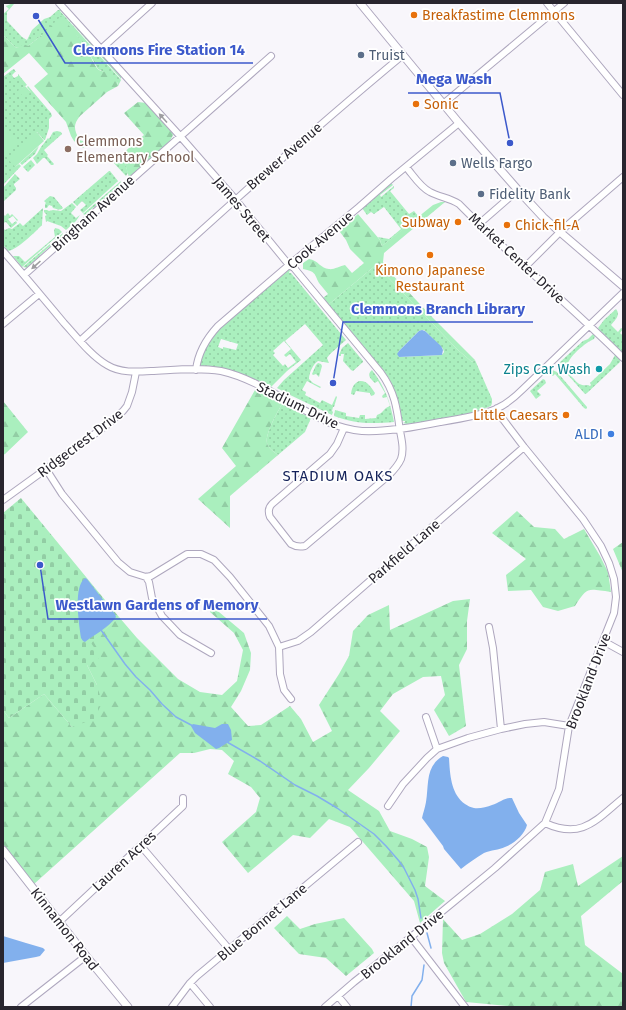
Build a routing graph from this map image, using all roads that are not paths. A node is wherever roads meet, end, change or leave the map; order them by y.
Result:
1 (59, 3) edge
2 (152, 3) edge
3 (360, 3) edge
4 (547, 3) edge
5 (564, 3) edge
6 (554, 12) junction
7 (100, 49) junction
8 (403, 55) junction
9 (271, 56) dead end
10 (623, 95) edge
11 (443, 104) junction
12 (459, 123) junction
13 (180, 136) junction
14 (406, 167) junction
15 (623, 177) edge
16 (518, 190) junction
17 (235, 199) junction
18 (479, 224) junction
19 (560, 232) junction
20 (3, 251) edge
21 (289, 265) junction
22 (525, 267) junction
23 (24, 275) junction
24 (623, 286) edge
25 (623, 293) edge
26 (39, 294) junction
27 (3, 324) edge
28 (590, 326) junction
29 (80, 341) junction
30 (623, 358) edge
31 (196, 370) junction
32 (136, 372) junction
33 (497, 408) junction
34 (344, 428) junction
35 (400, 428) junction
36 (524, 447) junction
37 (46, 469) junction
38 (3, 500) edge
39 (146, 577) junction
40 (489, 627) dead end
41 (603, 641) junction
42 (279, 647) junction
43 (623, 652) edge
44 (211, 653) dead end
45 (291, 699) dead end
46 (426, 717) dead end
47 (569, 726) junction
48 (501, 729) junction
49 (437, 748) junction
50 (183, 798) dead end
51 (623, 798) edge
52 (388, 806) dead end
53 (545, 823) junction
54 (358, 842) dead end
55 (141, 846) junction
56 (3, 850) edge
57 (59, 922) junction
58 (411, 937) junction
59 (229, 949) junction
60 (86, 956) junction
61 (190, 983) junction
62 (338, 996) junction
63 (21, 1007) edge
64 (128, 1007) edge
65 (172, 1007) edge
66 (210, 1007) edge
67 (325, 1007) edge
68 (347, 1007) edge
69 (465, 1007) edge

1 - 7 street, James Street
2 - 7 street
3 - 8 main road
4 - 6 street
5 - 6 street
6 - 10 street
6 - 11 street
13 -> 7 street, James Street
8 - 11 main road
8 - 17 street, Brewer Avenue
9 - 13 street, Bingham Avenue
11 - 12 main road
12 - 14 street, Cook Avenue
12 - 16 main road
13 - 17 street, James Street
13 -> 23 street, Bingham Avenue
14 - 18 street, Market Center Drive
14 - 21 street, Cook Avenue
15 - 19 street
16 - 18 street
16 - 19 main road
17 - 21 street, James Street
17 - 29 street, Brewer Avenue
18 - 22 street, Market Center Drive
19 - 22 street
19 - 24 main road
20 - 23 street, Stadium Drive
21 - 31 street, Cook Avenue
21 - 35 street, James Street
22 - 28 street, Market Center Drive
23 - 26 street, Stadium Drive
25 - 28 street, Stadium Drive
26 - 27 street
26 - 29 street, Stadium Drive
28 - 30 street, Market Center Drive
28 - 33 street, Stadium Drive
29 - 32 street, Stadium Drive
31 - 32 street, Stadium Drive
31 - 34 street, Stadium Drive
32 - 37 street, Ridgecrest Drive
33 - 35 street, Stadium Drive
33 - 36 street, Brookland Drive
34 - 35 street, Stadium Drive
34 - 35 street, James Street
36 - 41 street, Brookland Drive
36 - 42 street, Parkfield Lane
37 - 38 street, Ridgecrest Drive
37 - 39 street
39 - 42 street
39 - 44 street
40 - 48 street
41 - 43 street
41 - 47 street, Brookland Drive
42 - 45 street
46 - 49 street
47 - 48 street
47 - 53 street, Brookland Drive
48 - 49 street
49 - 52 street
50 - 55 street, Lauren Acres
51 - 53 street
53 - 58 street, Brookland Drive
54 - 59 street, Blue Bonnet Lane
55 - 57 street, Lauren Acres
55 - 59 street
56 - 57 main road, Kinnamon Road
57 - 60 main road, Kinnamon Road
58 - 62 street, Brookland Drive
58 - 69 street
59 - 61 street, Blue Bonnet Lane
60 - 63 street
60 - 64 main road, Kinnamon Road
61 - 65 street, Blue Bonnet Lane
61 - 66 street
62 - 67 street, Brookland Drive
62 - 68 street

